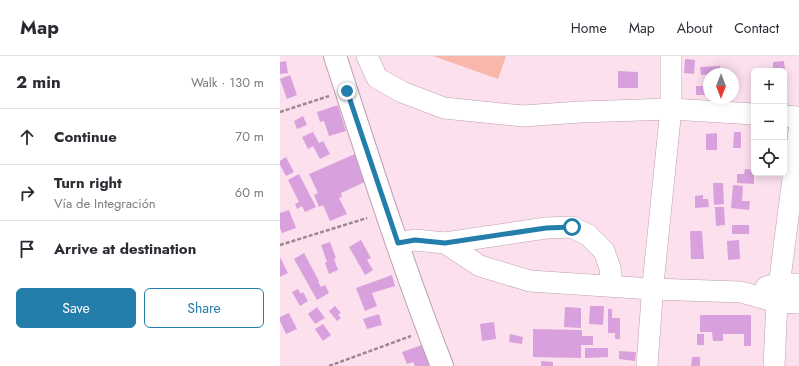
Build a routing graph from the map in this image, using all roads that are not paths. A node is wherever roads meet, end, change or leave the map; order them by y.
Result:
1 (335, 56) edge
2 (367, 56) edge
3 (671, 56) edge
4 (672, 109) junction
5 (751, 114) edge
6 (787, 116) edge
7 (799, 117) edge
8 (799, 131) edge
9 (398, 243) junction
10 (445, 243) junction
11 (612, 286) junction
12 (652, 289) junction
13 (785, 290) edge
14 (799, 303) edge
15 (442, 366) edge
16 (647, 366) edge
17 (774, 366) edge

1 - 9 main road
2 - 4 street
3 - 4 street
4 - 5 street
4 - 12 street
6 - 7 street
8 - 13 street
9 - 10 street
9 - 15 main road
10 - 11 street
10 - 11 street
11 - 12 street
12 - 13 street
12 - 16 street
13 - 14 street
13 - 17 street

